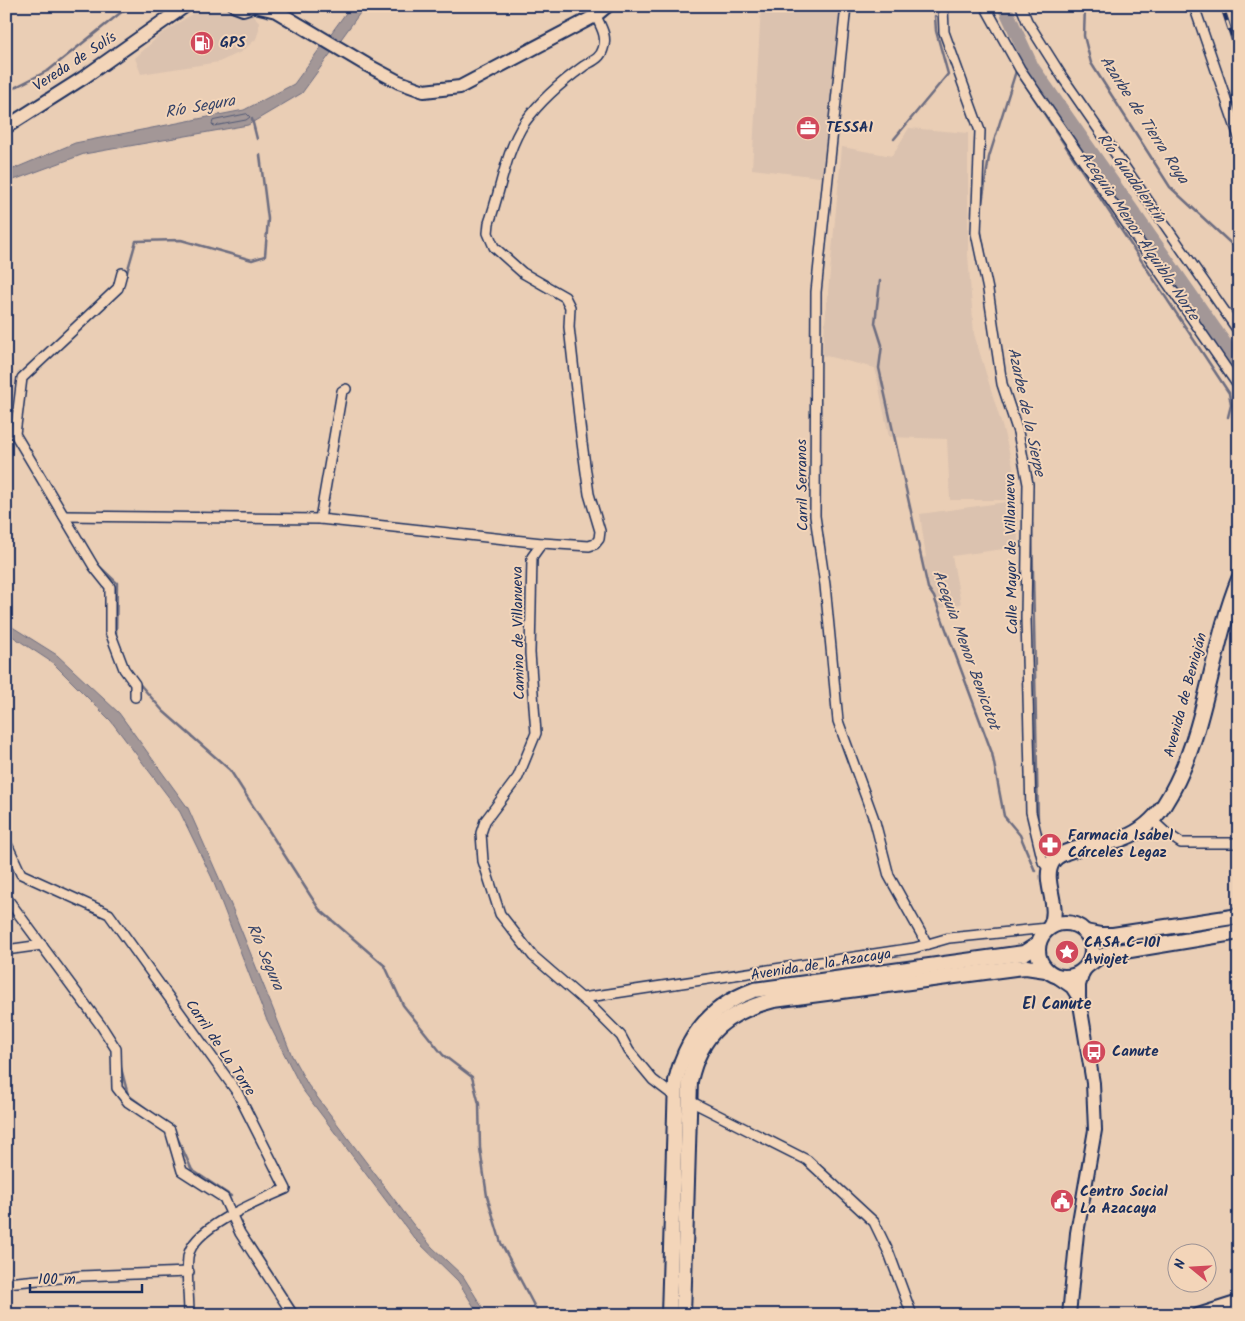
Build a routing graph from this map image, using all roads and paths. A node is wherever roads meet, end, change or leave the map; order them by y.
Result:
1 (185, 6) edge
2 (235, 6) edge
3 (254, 6) edge
4 (608, 6) edge
5 (846, 6) edge
6 (943, 6) edge
7 (986, 6) edge
8 (1021, 6) edge
9 (1194, 6) edge
10 (274, 9) edge
11 (593, 11) edge
12 (6, 126) edge
13 (1239, 137) edge
14 (122, 273) dead end
15 (1239, 332) edge
16 (1239, 387) edge
17 (346, 389) dead end
18 (64, 516) junction
19 (320, 519) junction
20 (542, 543) junction
21 (1239, 579) edge
22 (134, 697) dead end
23 (1152, 820) junction
24 (6, 842) edge
25 (1239, 843) edge
26 (1050, 870) junction
27 (1053, 895) junction
28 (6, 897) edge
29 (1239, 916) edge
30 (1049, 928) junction
31 (1080, 928) junction
32 (1239, 932) edge
33 (927, 944) junction
34 (1038, 944) junction
35 (42, 945) junction
36 (6, 950) edge
37 (1086, 967) junction
38 (1051, 973) junction
39 (582, 998) junction
40 (1079, 998) junction
41 (681, 1098) junction
42 (232, 1213) junction
43 (188, 1272) junction
44 (6, 1283) edge
45 (1239, 1302) edge
46 (189, 1315) edge
47 (294, 1315) edge
48 (669, 1315) edge
49 (683, 1315) edge
50 (912, 1315) edge
51 (1069, 1315) edge
52 (1198, 1315) edge

1 - 12 street, Vereda de Solís
2 - 3 street
3 - 10 street
4 - 11 street
5 - 33 street, Carril Serranos
6 - 26 street, Calle Mayor de Villanueva
7 - 16 street
8 - 15 street
9 - 13 street
10 - 11 street
11 - 20 street
14 - 18 street
17 - 19 street
18 - 19 street
18 - 22 street
19 - 20 street
20 - 39 street, Camino de Villanueva
21 - 23 main road, Avenida de Beniaján
23 - 25 street
23 - 26 main road, Avenida de Beniaján
24 - 42 street, Carril de La Torre
26 - 27 main road
27 - 30 main road
27 - 31 main road
28 - 35 street
29 - 31 main road
30 - 31 main road
30 - 33 street
30 - 34 main road
31 - 37 main road
32 - 37 main road
33 - 39 street
34 - 38 main road
34 - 41 main road, Avenida de la Azacaya
35 - 36 street
35 - 42 street
37 - 38 main road
37 - 40 street
38 - 40 street
38 - 41 main road, Avenida de la Azacaya
39 - 41 street, Camino de Villanueva
40 - 51 street
41 - 48 main road, Avenida de la Azacaya
41 - 49 main road, Avenida de la Azacaya
41 - 50 street, Camino de Villanueva
42 - 43 street, Carril de La Torre
42 - 47 street
43 - 44 street
43 - 46 street, Carril de La Torre
45 - 52 street

